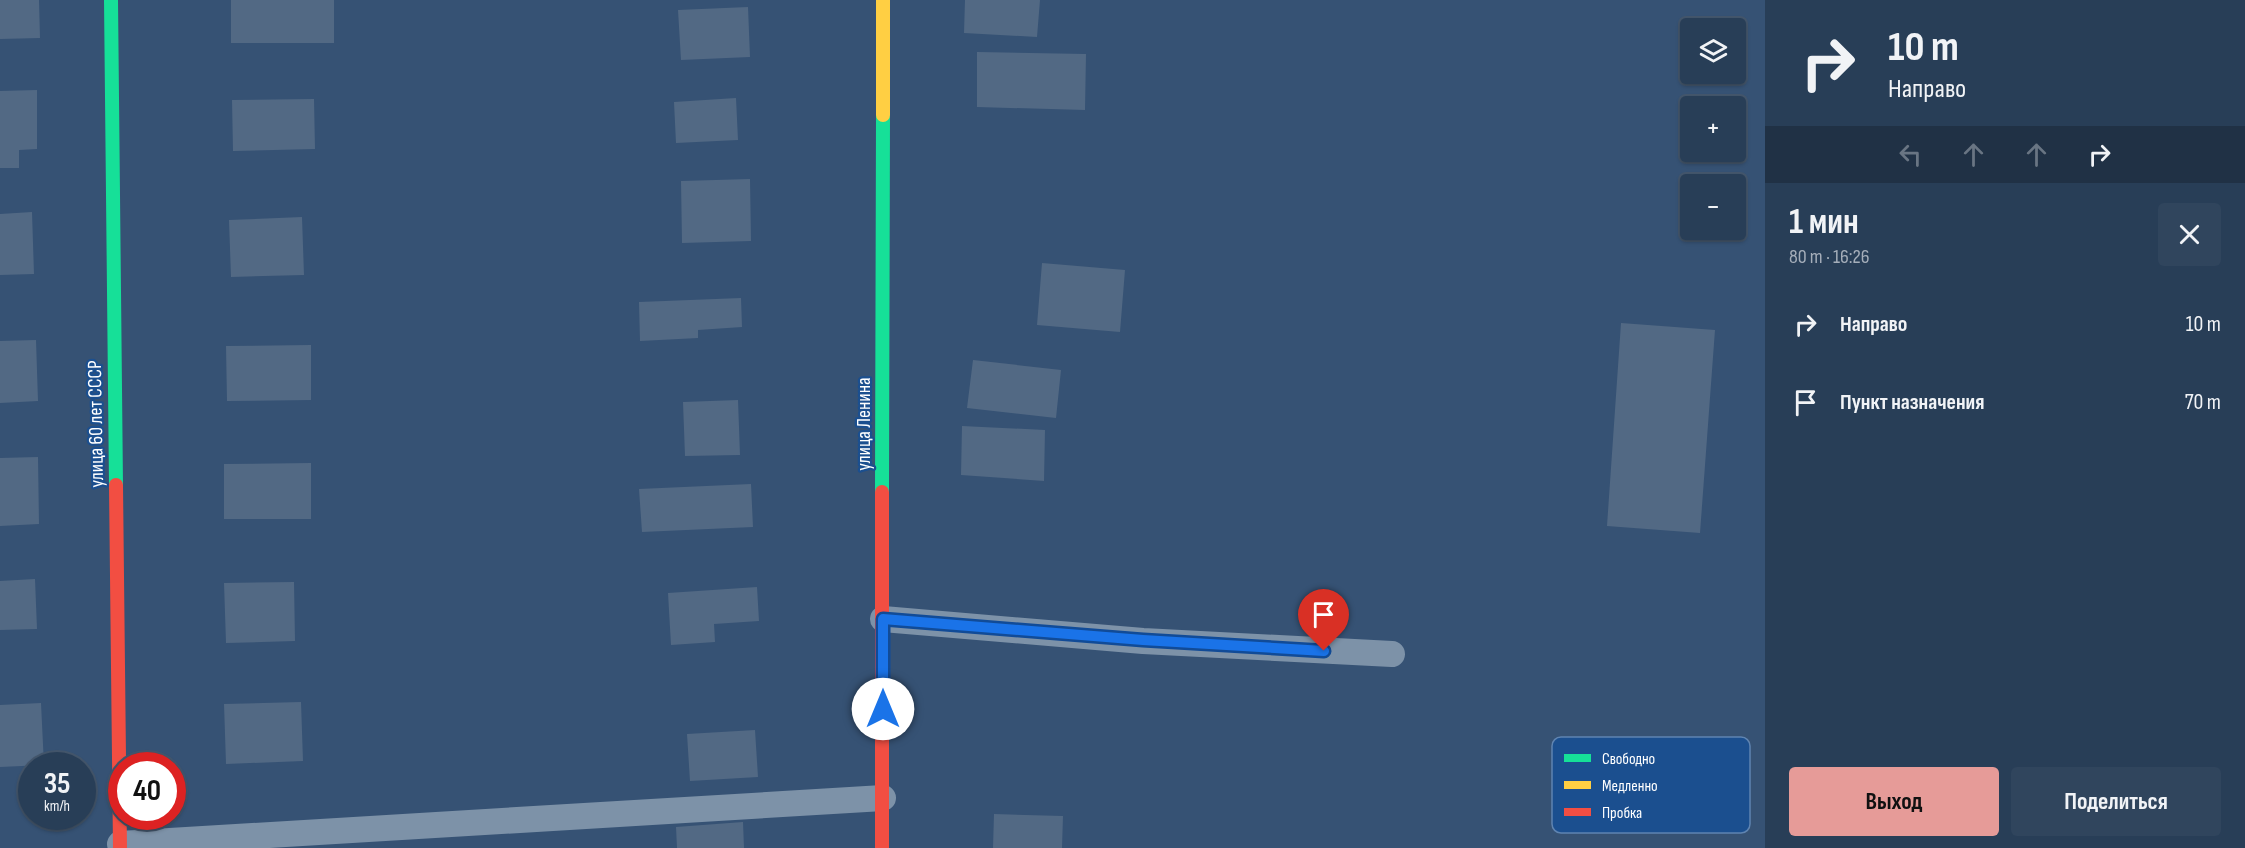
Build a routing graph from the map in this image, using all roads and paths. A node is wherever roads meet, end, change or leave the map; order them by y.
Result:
1 (111, 0) edge
2 (883, 0) edge
3 (883, 619) junction
4 (1392, 654) dead end
5 (883, 798) junction
6 (120, 846) edge
7 (882, 848) edge

1 - 6 street, улица 60 лет СССР
2 - 3 street, улица Ленина
3 - 4 lane
3 - 5 street, улица Ленина
5 - 6 lane
5 - 7 street, улица Ленина

